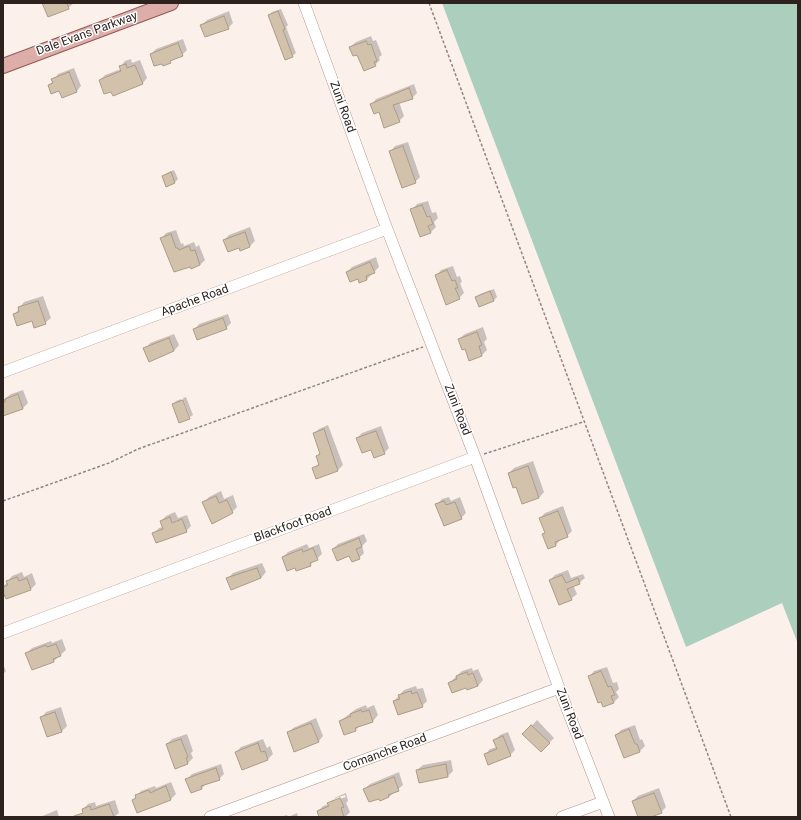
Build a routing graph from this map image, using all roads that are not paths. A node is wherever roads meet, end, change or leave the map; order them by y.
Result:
1 (171, 3) edge
2 (304, 3) edge
3 (3, 66) edge
4 (387, 229) junction
5 (3, 372) edge
6 (474, 457) junction
7 (3, 633) edge
8 (559, 688) junction
9 (603, 802) junction
10 (210, 817) edge
11 (562, 817) edge
12 (609, 817) edge

1 - 3 main road, Dale Evans Parkway
2 - 4 street, Zuni Road
4 - 5 street, Apache Road
4 - 6 street, Zuni Road
6 - 7 street, Blackfoot Road
6 - 8 street, Zuni Road
8 - 9 street, Zuni Road
8 - 10 street, Comanche Road
9 - 11 street
9 - 12 street, Zuni Road

